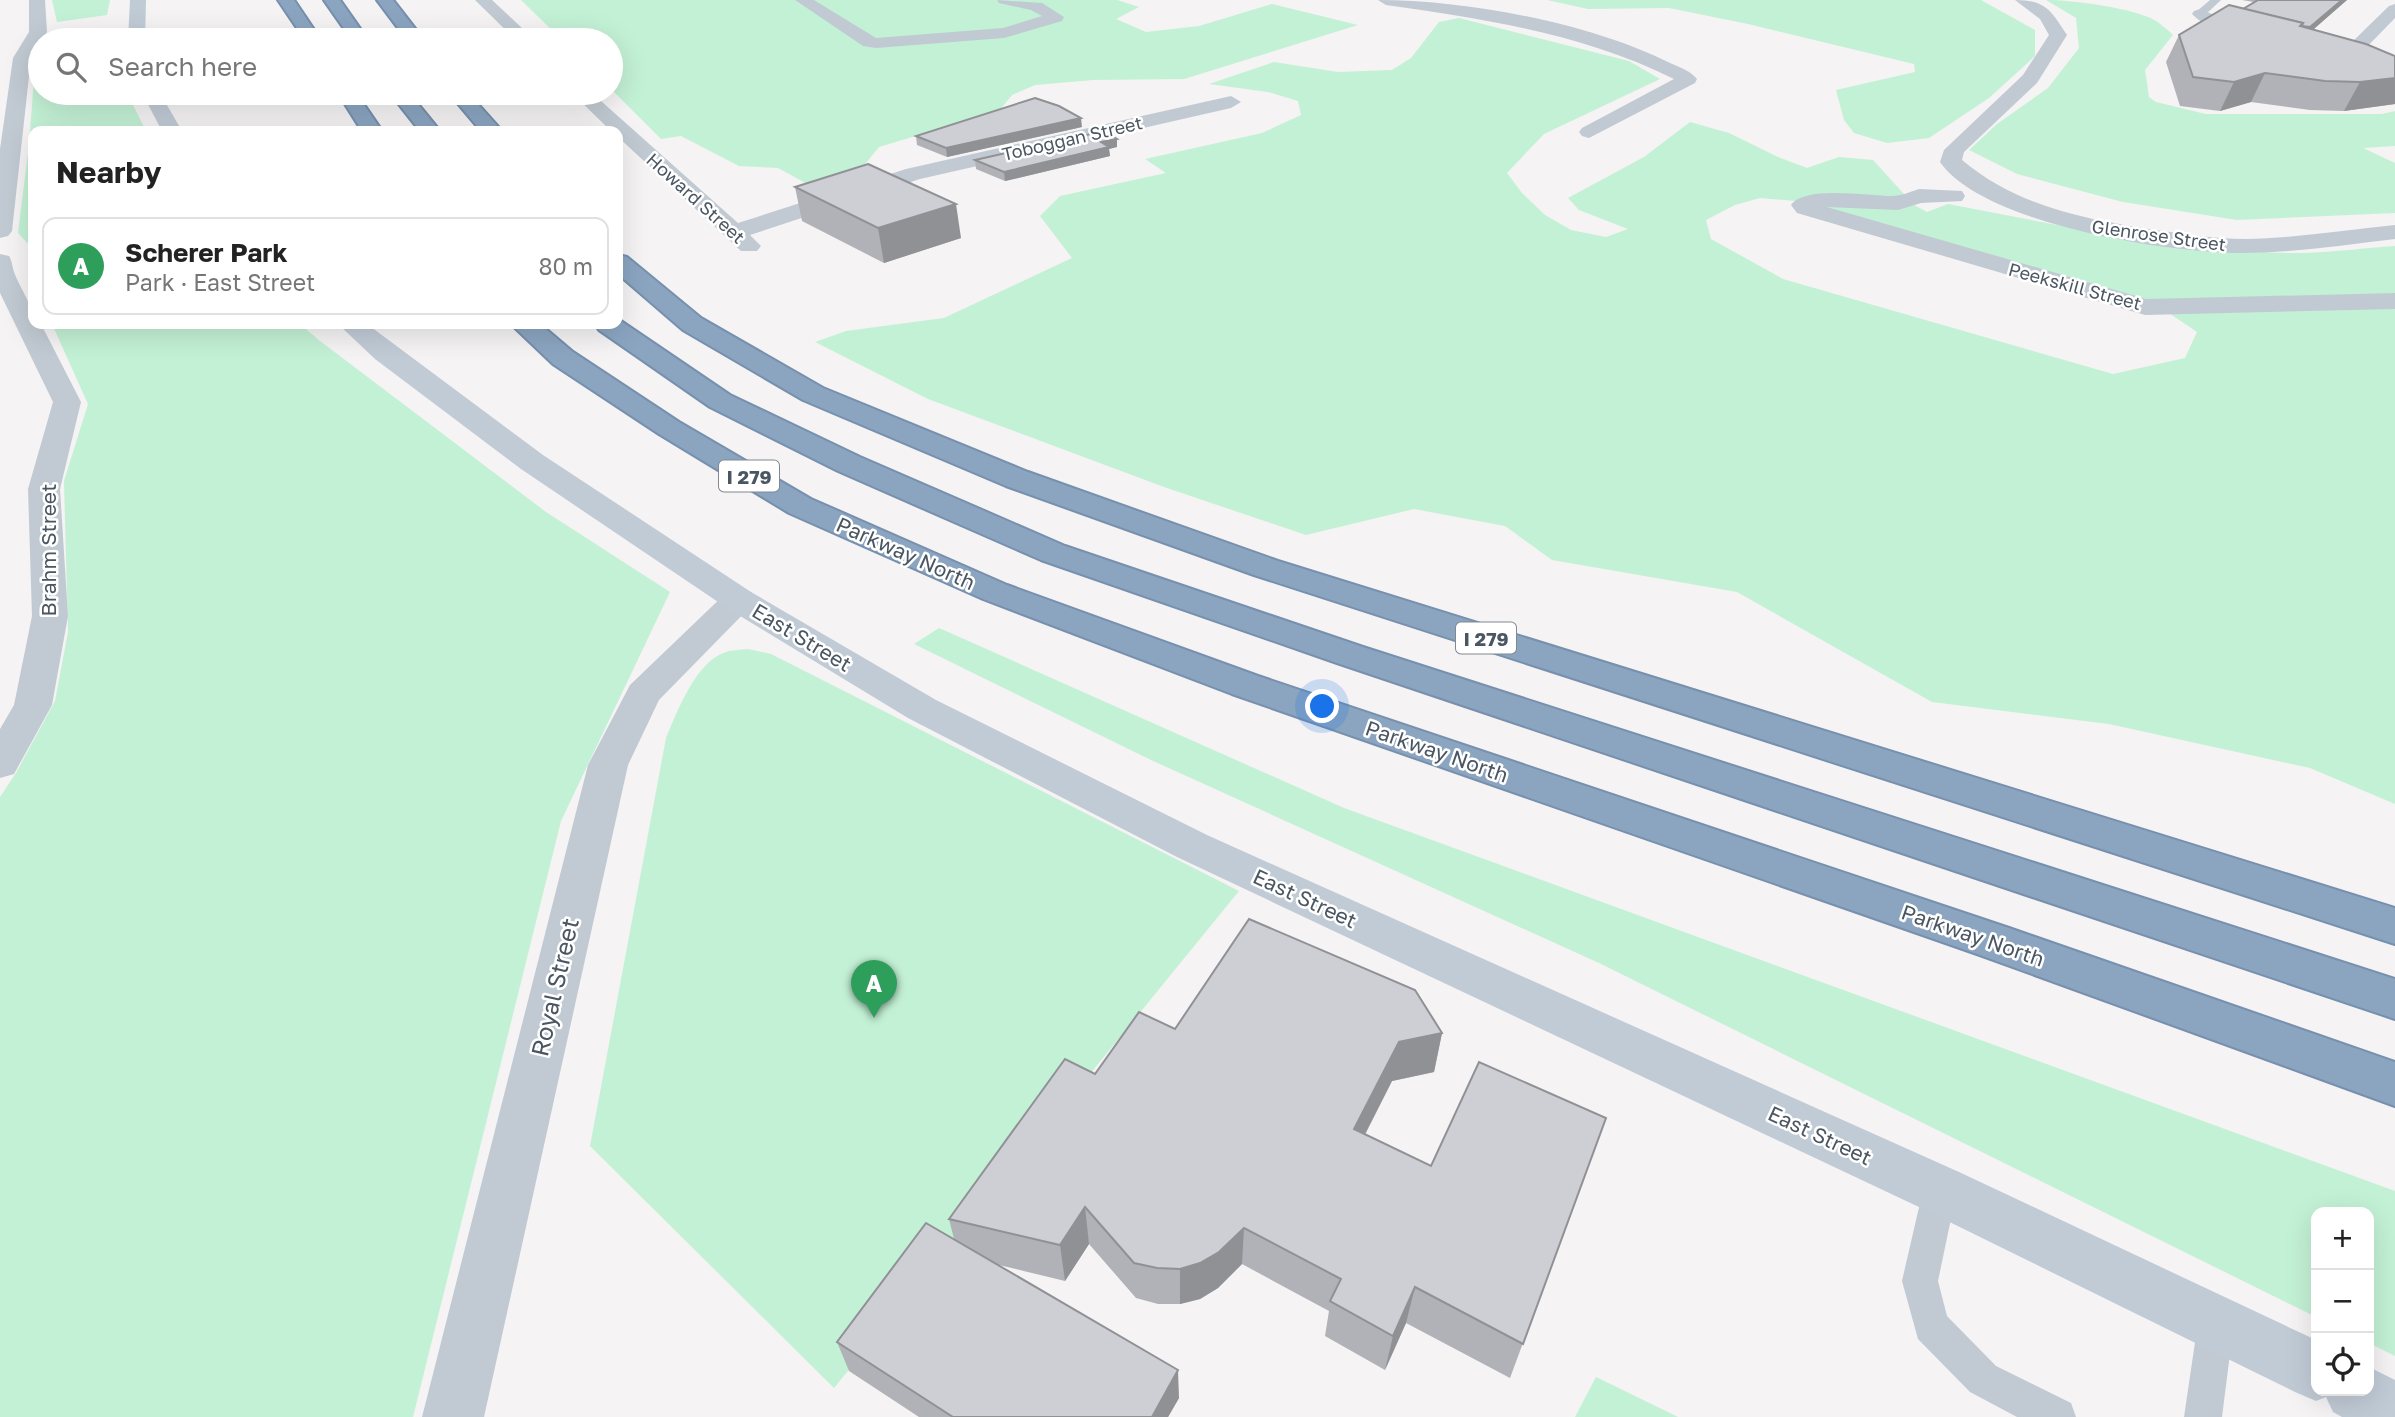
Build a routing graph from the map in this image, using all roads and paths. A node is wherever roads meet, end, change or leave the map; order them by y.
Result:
1 (37, 0) edge
2 (138, 0) edge
3 (284, 0) edge
4 (332, 0) edge
5 (385, 0) edge
6 (483, 0) edge
7 (803, 0) edge
8 (1005, 0) edge
9 (1385, 0) edge
10 (1450, 0) edge
11 (2023, 0) edge
12 (2217, 0) edge
13 (1432, 6) junction
14 (2395, 9) edge
15 (2200, 14) joint
16 (38, 28) edge
17 (137, 28) edge
18 (305, 28) edge
19 (352, 28) edge
20 (407, 28) edge
21 (513, 28) edge
22 (28, 35) edge
23 (2272, 36) edge
24 (13, 37) dead end
25 (2298, 41) edge
26 (28, 57) edge
27 (0, 61) edge
28 (28, 74) edge
29 (1231, 102) dead end
30 (158, 105) edge
31 (355, 105) edge
32 (409, 105) edge
33 (469, 105) edge
34 (594, 105) edge
35 (169, 126) edge
36 (369, 126) edge
37 (426, 126) edge
38 (488, 126) edge
39 (617, 126) edge
40 (623, 131) edge
41 (1588, 132) dead end
42 (1954, 150) junction
43 (1954, 196) junction
44 (2041, 214) junction
45 (2395, 218) edge
46 (0, 231) edge
47 (2395, 232) edge
48 (742, 239) joint
49 (623, 266) edge
50 (0, 267) edge
51 (2395, 301) edge
52 (28, 323) edge
53 (31, 329) edge
54 (357, 329) edge
55 (530, 329) edge
56 (615, 329) edge
57 (739, 600) junction
58 (0, 764) edge
59 (2395, 926) edge
60 (2395, 999) edge
61 (2395, 1084) edge
62 (1940, 1190) junction
63 (2216, 1322) junction
64 (2311, 1369) edge
65 (2364, 1396) edge
66 (2395, 1412) edge
67 (453, 1417) edge
68 (2057, 1417) edge
69 (2203, 1417) edge

1 - 16 street
2 - 17 main road
3 - 18 highway
4 - 19 highway
5 - 20 highway
6 - 21 street
7 - 8 street
9 - 13 street
10 - 13 street
11 - 42 street
12 - 15 lane
13 - 41 street
14 - 25 street
15 - 23 street
22 - 24 street
26 - 27 street
28 - 46 street
29 - 48 street, Toboggan Street
30 - 35 main road
31 - 36 highway
32 - 37 highway
33 - 38 highway
34 - 39 street, Howard Street
40 - 48 street, Howard Street
42 - 43 street
42 - 44 street, Glenrose Street
42 - 45 street, Glenrose Street
43 - 44 street
43 - 51 street, Peekskill Street
44 - 47 street, Glenrose Street
49 - 59 highway, I 279
50 - 52 street, Brahm Street
53 - 58 street, Brahm Street
54 - 57 main road, East Street
55 - 61 highway, Parkway North / I 279
56 - 60 highway
57 - 62 main road, East Street
57 - 67 street, Royal Street
62 - 63 main road, East Street
62 - 68 lane
63 - 64 main road, East Street
63 - 69 lane
65 - 66 main road

